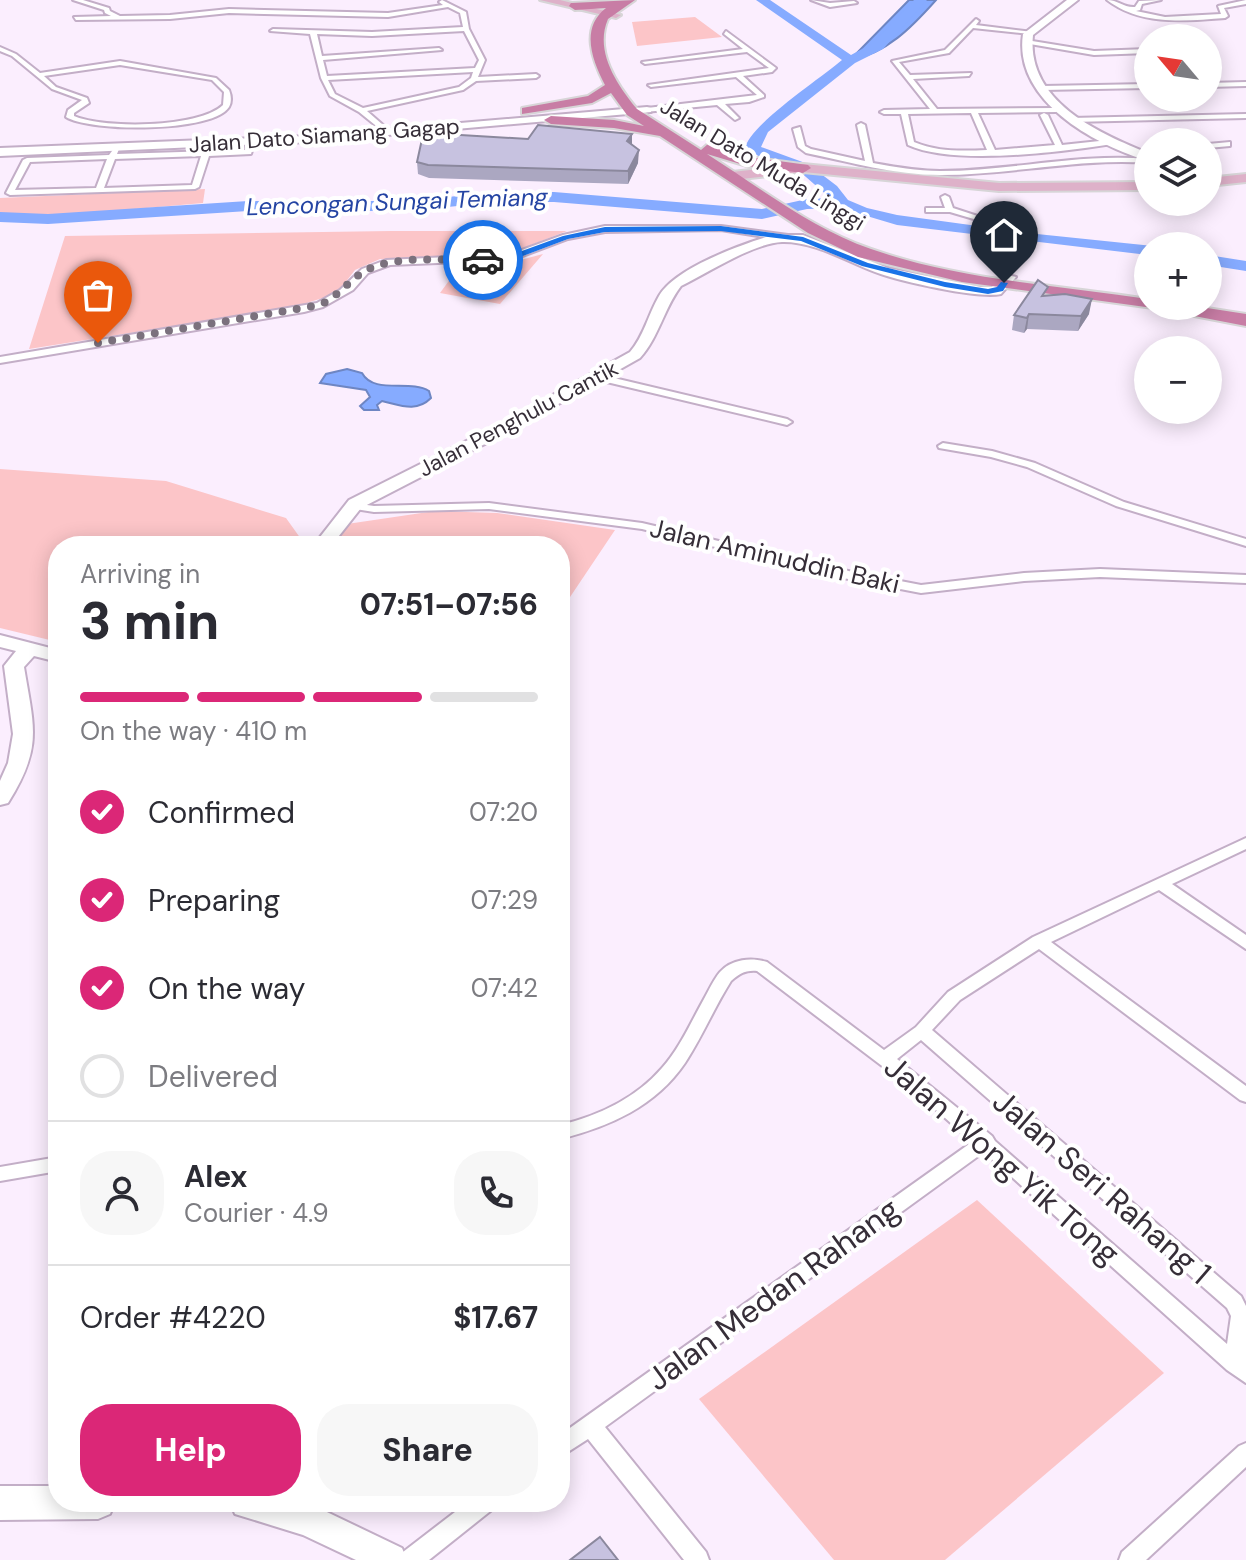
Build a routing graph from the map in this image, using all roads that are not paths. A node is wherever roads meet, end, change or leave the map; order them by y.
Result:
1 (76, 0) edge
2 (267, 0) edge
3 (340, 0) edge
4 (437, 0) edge
5 (645, 0) edge
6 (814, 0) edge
7 (1073, 0) edge
8 (1110, 0) edge
9 (1158, 0) edge
10 (547, 1) edge
11 (1246, 2) edge
12 (854, 3) dead end
13 (451, 5) junction
14 (570, 7) junction
15 (618, 9) edge
16 (1122, 9) junction
17 (260, 11) junction
18 (338, 14) junction
19 (76, 18) dead end
20 (125, 18) junction
21 (598, 27) junction
22 (466, 29) junction
23 (273, 31) dead end
24 (313, 32) junction
25 (726, 33) dead end
26 (1028, 37) junction
27 (613, 43) dead end
28 (0, 49) edge
29 (439, 50) dead end
30 (748, 50) junction
31 (1121, 52) junction
32 (1134, 52) edge
33 (319, 58) junction
34 (676, 58) junction
35 (1134, 60) edge
36 (645, 62) dead end
37 (684, 65) dead end
38 (478, 70) junction
39 (622, 71) dead end
40 (693, 72) dead end
41 (969, 74) dead end
42 (38, 75) junction
43 (738, 75) junction
44 (536, 76) dead end
45 (907, 77) junction
46 (324, 78) junction
47 (474, 79) junction
48 (701, 79) junction
49 (681, 81) junction
50 (1246, 84) edge
51 (651, 85) dead end
52 (1222, 85) edge
53 (1134, 86) edge
54 (611, 87) junction
55 (1043, 88) junction
56 (690, 89) dead end
57 (700, 97) dead end
58 (719, 103) junction
59 (709, 104) junction
60 (634, 105) junction
61 (669, 108) junction
62 (362, 110) junction
63 (584, 110) junction
64 (934, 110) junction
65 (973, 110) junction
66 (1056, 110) junction
67 (527, 111) junction
68 (904, 111) junction
69 (884, 112) dead end
70 (1044, 115) dead end
71 (1246, 116) edge
72 (735, 118) dead end
73 (551, 120) junction
74 (1071, 120) junction
75 (690, 125) dead end
76 (861, 125) dead end
77 (380, 127) junction
78 (797, 129) dead end
79 (674, 140) junction
80 (251, 141) junction
81 (1109, 142) junction
82 (0, 144) edge
83 (1227, 144) dead end
84 (1222, 145) edge
85 (1059, 146) junction
86 (707, 148) junction
87 (1134, 151) edge
88 (0, 152) edge
89 (114, 152) junction
90 (992, 152) junction
91 (206, 153) junction
92 (1134, 157) edge
93 (869, 163) junction
94 (805, 174) junction
95 (744, 178) junction
96 (1246, 178) edge
97 (1222, 181) edge
98 (1134, 186) edge
99 (844, 187) dead end
100 (99, 190) junction
101 (1246, 193) edge
102 (920, 195) dead end
103 (1222, 196) edge
104 (1050, 202) dead end
105 (948, 203) junction
106 (929, 210) dead end
107 (1001, 225) dead end
108 (788, 238) junction
109 (1006, 280) junction
110 (1134, 295) edge
111 (1134, 302) edge
112 (1222, 310) edge
113 (1246, 314) edge
114 (1222, 316) edge
115 (1246, 320) edge
116 (0, 360) edge
117 (597, 377) junction
118 (787, 422) dead end
119 (943, 446) dead end
120 (353, 506) junction
121 (330, 536) edge
122 (1246, 543) edge
123 (1246, 579) edge
124 (0, 641) edge
125 (29, 649) junction
126 (48, 654) edge
127 (0, 798) edge
128 (1246, 843) edge
129 (1159, 883) junction
130 (1039, 941) junction
131 (1246, 943) edge
132 (922, 1031) junction
133 (885, 1058) junction
134 (1246, 1095) edge
135 (570, 1129) edge
136 (986, 1141) junction
137 (48, 1166) edge
138 (0, 1174) edge
139 (1240, 1369) edge
140 (590, 1425) junction
141 (570, 1440) edge
142 (1246, 1453) edge
143 (0, 1503) edge
144 (48, 1503) edge
145 (288, 1512) edge
146 (472, 1512) edge
147 (390, 1560) edge
148 (411, 1560) edge
149 (698, 1560) edge
150 (1130, 1560) edge

1 - 20 street
2 - 17 street
3 - 18 street
4 - 13 street
5 - 15 highway
6 - 12 street
7 - 26 street
8 - 16 street
9 - 16 street
10 - 14 main road
11 - 16 street
13 - 18 street
13 - 22 street
14 - 15 main road
14 - 15 highway
14 - 21 highway
15 - 21 highway
15 - 27 highway
17 - 18 street
17 - 20 street
19 - 20 street
21 - 54 highway, Jalan Dato Muda Linggi
22 - 24 street
22 - 38 street
23 - 24 street
24 - 33 street
25 - 30 street
26 - 31 street
26 - 45 street
26 - 55 street
28 - 42 street
29 - 33 street
30 - 34 street
30 - 43 street
31 - 32 street
31 - 35 street
33 - 46 street
34 - 36 street
34 - 37 street
38 - 46 street
38 - 47 street
39 - 60 highway, Jalan Dato Muda Linggi
40 - 48 street
41 - 45 street
42 - 42 street
43 - 48 street
43 - 58 street
44 - 47 street
45 - 64 street
46 - 62 street
47 - 62 street
48 - 49 street
49 - 51 street
49 - 56 street
50 - 52 street
53 - 55 street
54 - 60 highway, Jalan Dato Muda Linggi
54 - 67 highway
55 - 66 street
57 - 59 street
58 - 59 street
58 - 72 street
59 - 61 street
60 - 61 street
60 - 63 street, Jalan Dato Siamang Gagap
60 - 79 highway, Jalan Dato Muda Linggi
60 - 86 highway, Jalan Dato Muda Linggi
61 - 75 street
62 - 77 street
63 - 67 street, Jalan Dato Siamang Gagap
63 - 73 street, Jalan Dato Siamang Gagap
64 - 65 street
64 - 68 street
65 - 66 street
65 - 90 street
66 - 74 street
67 - 77 street, Jalan Dato Siamang Gagap
68 - 69 street
68 - 90 street
70 - 85 street
71 - 74 street
73 - 79 highway
73 - 80 street, Jalan Dato Siamang Gagap
74 - 81 street
76 - 93 street
77 - 82 street, Jalan Dato Siamang Gagap
78 - 93 street
79 - 95 highway, Jalan Dato Muda Linggi
80 - 89 street, Jalan Dato Siamang Gagap
80 - 91 street
81 - 85 street
81 - 87 street
83 - 84 street
85 - 90 street
86 - 94 highway
86 - 95 highway, Jalan Dato Muda Linggi
88 - 89 street, Jalan Dato Siamang Gagap
89 - 91 street
89 - 100 street
89 - 100 street
91 - 100 street
92 - 93 street
94 - 95 main road
94 - 98 main road
94 - 99 main road
95 - 109 highway, Jalan Dato Muda Linggi
96 - 97 main road
101 - 103 main road
102 - 105 main road
104 - 105 main road
105 - 106 street
105 - 107 street
108 - 109 street, Jalan Penghulu Cantik
108 - 116 street
108 - 117 street, Jalan Penghulu Cantik
109 - 110 highway, Jalan Dato Muda Linggi
109 - 111 highway, Jalan Dato Muda Linggi
112 - 113 highway
114 - 115 highway
117 - 118 street
117 - 120 street, Jalan Penghulu Cantik
119 - 122 street
120 - 121 street, Jalan Penghulu Cantik
120 - 123 street, Jalan Aminuddin Baki
124 - 125 street
125 - 126 street
125 - 127 street
128 - 129 street
129 - 130 street
129 - 131 street
130 - 132 street
130 - 134 street
132 - 133 street
132 - 139 street, Jalan Seri Rahang 1
133 - 135 street, Jalan Wong Yik Tong
133 - 136 street, Jalan Wong Yik Tong
136 - 139 street, Jalan Wong Yik Tong
136 - 140 street, Jalan Medan Rahang
137 - 138 street
140 - 141 street, Jalan Medan Rahang
140 - 149 street
142 - 150 street
143 - 144 street
145 - 147 street
146 - 148 street

